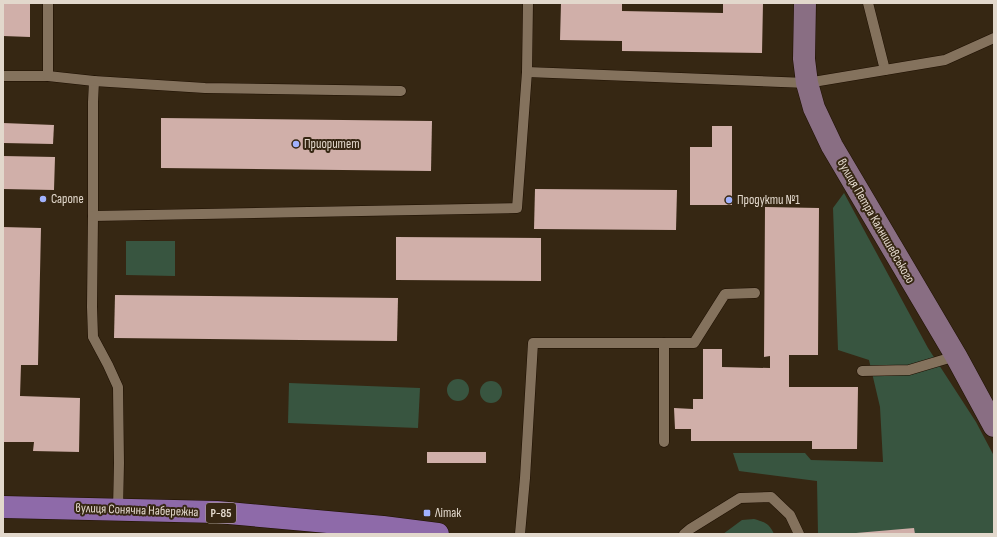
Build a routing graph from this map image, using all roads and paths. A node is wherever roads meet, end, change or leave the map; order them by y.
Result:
1 (48, 3) edge
2 (528, 3) edge
3 (805, 3) edge
4 (868, 3) edge
5 (994, 38) edge
6 (885, 70) junction
7 (527, 72) junction
8 (3, 76) edge
9 (48, 76) junction
10 (94, 81) junction
11 (807, 82) junction
12 (401, 91) dead end
13 (93, 216) junction
14 (755, 293) dead end
15 (664, 343) junction
16 (956, 356) junction
17 (862, 371) dead end
18 (994, 426) edge
19 (664, 442) dead end
20 (3, 507) edge
21 (118, 509) junction
22 (438, 534) edge
23 (520, 534) edge
24 (684, 534) edge
25 (799, 534) edge

1 - 9 lane
2 - 7 lane
3 - 11 main road, вулиця Петра Калнишевського
4 - 6 lane
5 - 6 lane
6 - 11 lane
7 - 11 lane
7 - 13 lane
8 - 9 lane
9 - 10 lane
10 - 12 lane
10 - 13 lane
11 - 16 main road, вулиця Петра Калнишевського
13 - 21 lane
14 - 15 lane
15 - 19 lane
15 - 23 lane
16 - 17 lane
16 - 18 main road, вулиця Петра Калнишевського
20 - 21 main road, вулиця Сонячна Набережна / Р-85
21 - 22 main road, вулиця Сонячна Набережна / Р-85
24 - 25 lane

